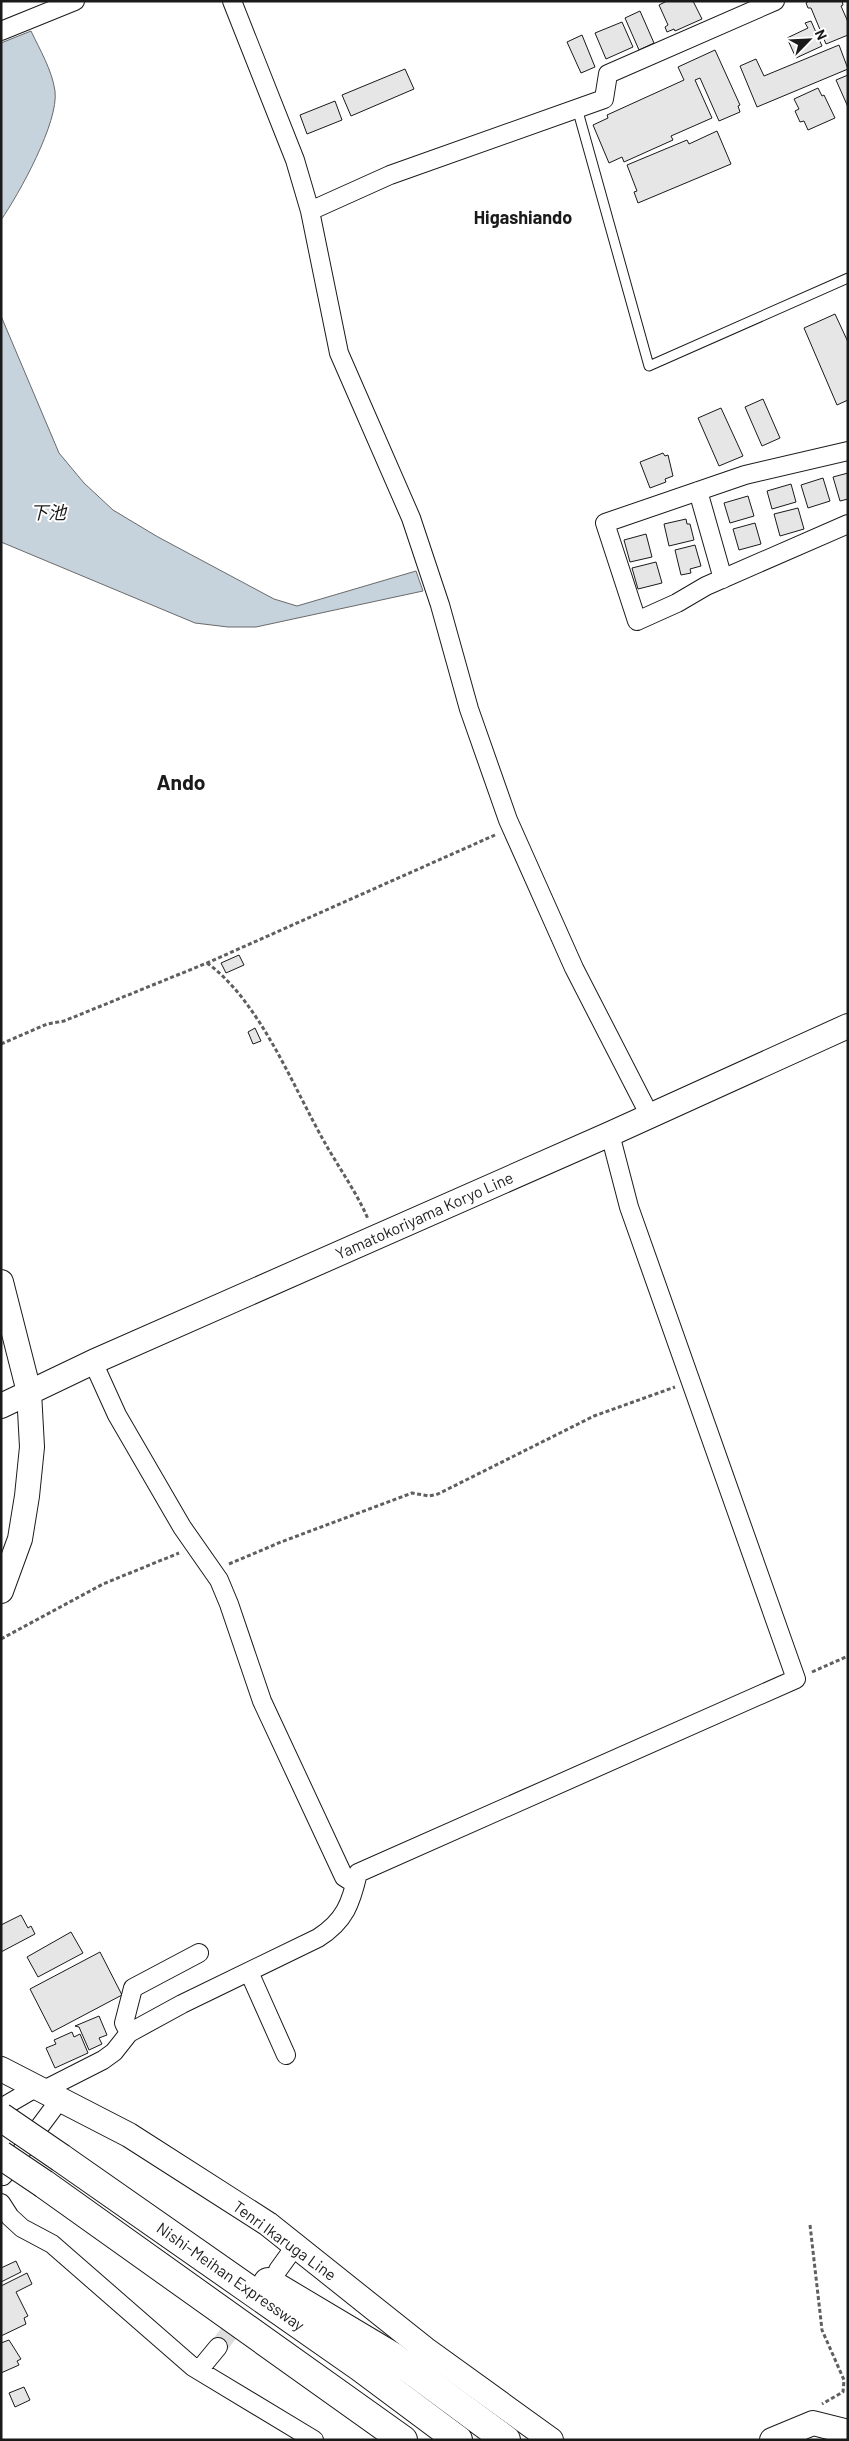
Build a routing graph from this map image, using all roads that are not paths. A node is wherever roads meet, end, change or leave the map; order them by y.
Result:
1 (75, 1) edge
2 (232, 1) edge
3 (775, 1) edge
4 (49, 5) edge
5 (1, 31) edge
6 (577, 108) junction
7 (310, 211) junction
8 (848, 278) edge
9 (848, 451) edge
10 (698, 491) junction
11 (848, 524) edge
12 (723, 579) junction
13 (848, 1026) edge
14 (650, 1116) junction
15 (610, 1134) junction
16 (1, 1282) edge
17 (93, 1362) junction
18 (30, 1392) junction
19 (1, 1406) edge
20 (1, 1591) edge
21 (355, 1884) junction
22 (200, 1953) dead end
23 (249, 1972) junction
24 (129, 2033) junction
25 (286, 2054) dead end
26 (1, 2069) edge
27 (47, 2092) junction
28 (1, 2108) edge
29 (1, 2117) edge
30 (2, 2171) edge
31 (115, 2194) junction
32 (1, 2203) edge
33 (296, 2245) junction
34 (278, 2270) dead end
35 (218, 2347) tunnel mouth
36 (199, 2370) junction
37 (848, 2432) edge
38 (500, 2435) edge
39 (314, 2440) edge
40 (403, 2440) edge
41 (458, 2440) edge
42 (551, 2440) edge
43 (772, 2440) edge

1 - 4 street
2 - 7 street
3 - 6 street
4 - 5 street
6 - 7 street
6 - 8 lane
7 - 14 street
9 - 10 street
10 - 12 street
10 - 12 street
11 - 12 street
13 - 14 main road, Yamatokoriyama Koryo Line
14 - 15 main road, Yamatokoriyama Koryo Line
15 - 17 main road, Yamatokoriyama Koryo Line
15 - 21 street
16 - 18 main road
17 - 18 main road, Yamatokoriyama Koryo Line
17 - 21 street
18 - 19 main road, Yamatokoriyama Koryo Line
18 - 20 main road
21 - 23 street
22 - 24 street
23 - 24 street
23 - 25 street
24 - 27 street
26 - 27 main road, Tenri Ikaruga Line
27 - 28 street
27 - 30 street
27 - 33 main road, Tenri Ikaruga Line
29 - 31 highway, Nishi-Meihan Expressway, bridge
30 - 40 highway, Nishi-Meihan Expressway, bridge
31 - 38 highway
31 - 41 highway, Nishi-Meihan Expressway
32 - 36 street
33 - 34 street
33 - 42 main road, Tenri Ikaruga Line
35 - 36 street
36 - 39 street
37 - 43 main road

